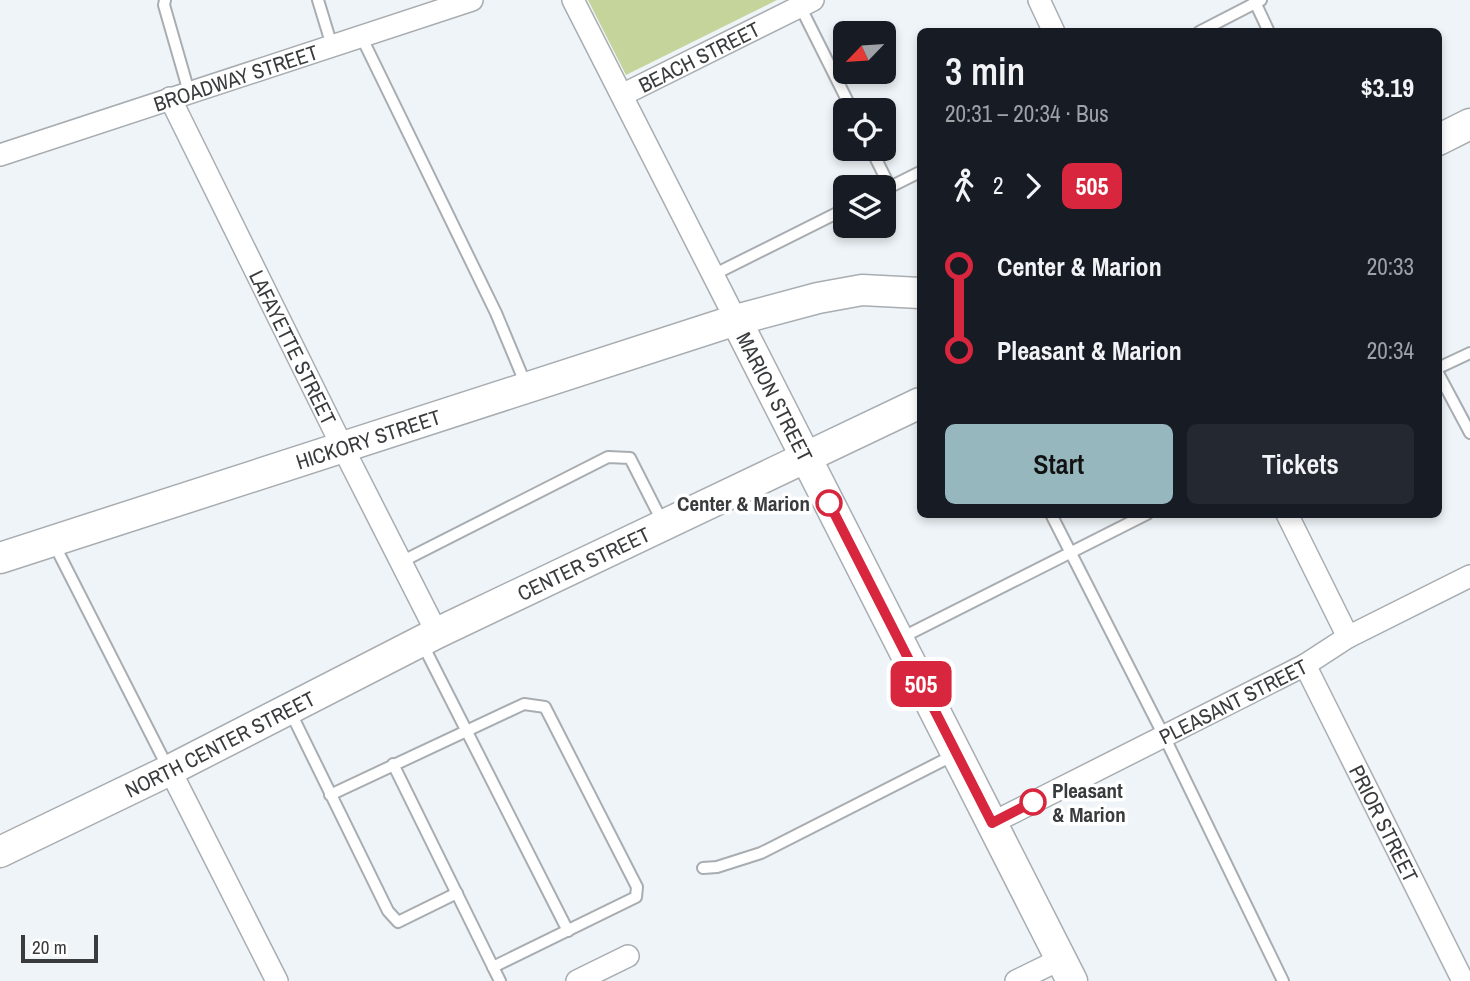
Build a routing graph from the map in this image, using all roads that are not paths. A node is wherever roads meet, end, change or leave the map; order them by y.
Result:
1 (165, 0) edge
2 (318, 0) edge
3 (472, 0) edge
4 (573, 0) edge
5 (1040, 0) edge
6 (1257, 1) edge
7 (806, 3) edge
8 (1052, 28) edge
9 (1206, 28) edge
10 (1267, 28) edge
11 (361, 36) junction
12 (332, 46) junction
13 (180, 95) junction
14 (622, 95) junction
15 (847, 98) edge
16 (1470, 124) edge
17 (1442, 138) edge
18 (0, 155) edge
19 (917, 174) edge
20 (896, 184) edge
21 (833, 215) edge
22 (713, 275) junction
23 (917, 293) edge
24 (736, 320) junction
25 (1470, 353) edge
26 (1442, 368) edge
27 (1442, 378) edge
28 (527, 388) junction
29 (917, 404) edge
30 (1470, 433) edge
31 (342, 448) junction
32 (806, 458) junction
33 (1053, 518) edge
34 (1138, 518) edge
35 (1289, 518) edge
36 (664, 525) junction
37 (52, 541) junction
38 (1070, 552) junction
39 (0, 558) edge
40 (401, 562) junction
41 (1470, 576) edge
42 (429, 637) junction
43 (1348, 637) junction
44 (899, 639) junction
45 (1305, 665) junction
46 (289, 709) junction
47 (467, 730) junction
48 (1164, 736) junction
49 (957, 754) junction
50 (393, 764) junction
51 (170, 770) junction
52 (330, 794) junction
53 (992, 823) junction
54 (0, 852) edge
55 (703, 868) dead end
56 (457, 893) junction
57 (568, 930) junction
58 (628, 956) dead end
59 (493, 967) junction
60 (1066, 970) edge
61 (277, 981) edge
62 (500, 981) edge
63 (578, 981) edge
64 (1016, 981) edge
65 (1283, 981) edge
66 (1463, 981) edge

1 - 13 lane
2 - 12 lane
3 - 11 street, BROADWAY STREET
4 - 14 street, MARION STREET
5 - 8 street
6 - 9 lane
6 - 10 lane
7 - 14 street, BEACH STREET
7 - 15 lane
11 - 12 street, BROADWAY STREET
11 - 28 lane
12 - 13 street, BROADWAY STREET
13 - 18 street, BROADWAY STREET
13 - 31 street, LAFAYETTE STREET
14 - 22 street, MARION STREET
16 - 17 street
19 - 20 lane
21 - 22 lane
22 - 24 street, MARION STREET
23 - 24 street
24 - 28 street, HICKORY STREET
24 - 32 street, MARION STREET
25 - 26 lane
27 - 30 lane
28 - 31 street, HICKORY STREET
29 - 32 street, CENTER STREET
31 - 37 street, HICKORY STREET
31 - 40 street, LAFAYETTE STREET
32 - 36 street, CENTER STREET
32 - 44 street, MARION STREET
33 - 38 lane
34 - 38 lane
35 - 43 street
36 - 40 lane
36 - 42 street, CENTER STREET
37 - 39 street, HICKORY STREET
37 - 51 lane
38 - 44 lane
38 - 48 lane
40 - 42 street, LAFAYETTE STREET
41 - 43 street, PLEASANT STREET
42 - 46 street, NORTH CENTER STREET
42 - 47 lane
43 - 45 street, PLEASANT STREET
44 - 49 street, MARION STREET
45 - 48 street, PLEASANT STREET
45 - 66 street, PRIOR STREET
46 - 51 street, NORTH CENTER STREET
46 - 52 lane
47 - 50 lane
47 - 57 lane
47 - 57 lane
48 - 53 street, PLEASANT STREET
48 - 65 lane
49 - 53 street, MARION STREET
49 - 55 lane
50 - 52 lane
50 - 56 lane
51 - 54 street, NORTH CENTER STREET
51 - 61 street
52 - 56 lane
53 - 60 street, MARION STREET
56 - 59 lane
57 - 59 lane
58 - 63 street
59 - 62 lane
60 - 64 street

